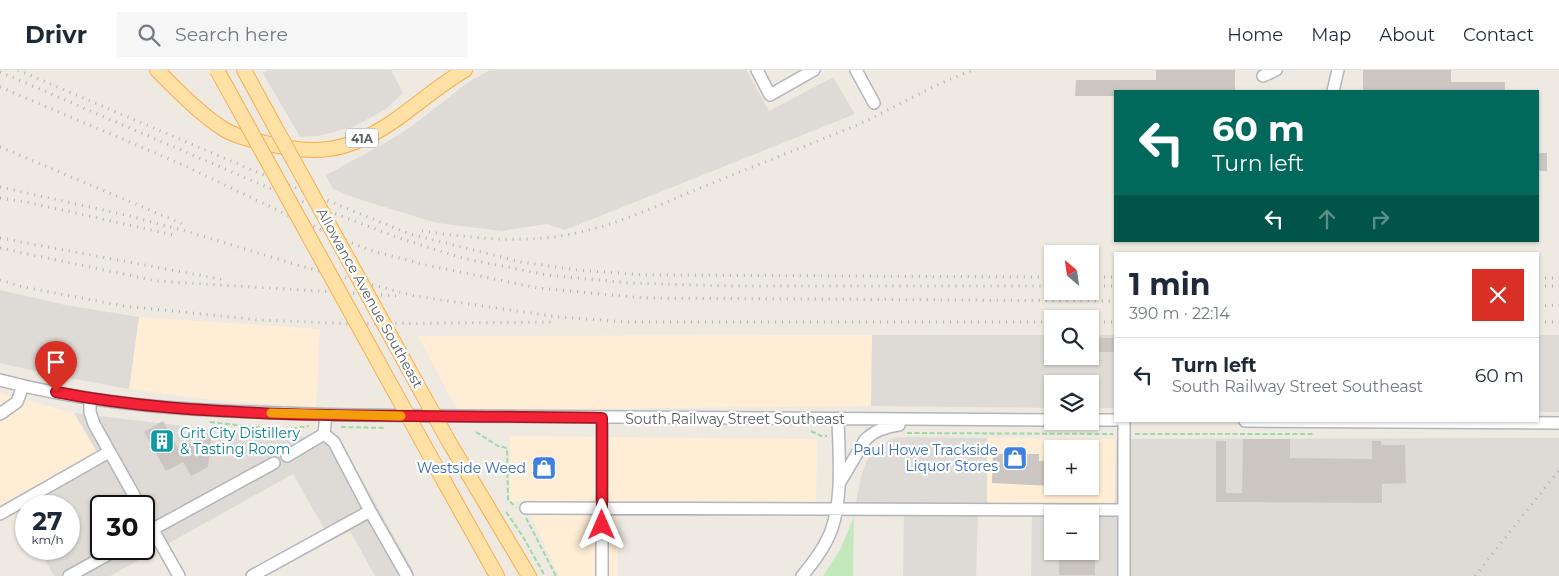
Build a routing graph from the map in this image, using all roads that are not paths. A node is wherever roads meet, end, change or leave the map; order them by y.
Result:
1 (157, 70) edge
2 (217, 70) edge
3 (244, 70) edge
4 (465, 70) edge
5 (756, 70) edge
6 (814, 70) edge
7 (856, 70) edge
8 (1276, 70) edge
9 (1338, 70) edge
10 (1263, 76) dead end
11 (1334, 90) edge
12 (874, 103) dead end
13 (0, 380) edge
14 (23, 386) junction
15 (90, 399) junction
16 (0, 414) edge
17 (326, 415) junction
18 (602, 418) junction
19 (838, 420) junction
20 (947, 420) junction
21 (1044, 420) edge
22 (1099, 420) edge
23 (1114, 420) edge
24 (1124, 422) edge
25 (1402, 422) edge
26 (1559, 423) edge
27 (324, 434) junction
28 (110, 452) junction
29 (287, 456) dead end
30 (274, 463) dead end
31 (839, 486) junction
32 (134, 495) edge
33 (526, 508) dead end
34 (602, 508) junction
35 (836, 509) junction
36 (370, 510) junction
37 (1124, 510) junction
38 (0, 514) edge
39 (155, 528) edge
40 (155, 542) edge
41 (98, 560) edge
42 (69, 576) edge
43 (178, 576) edge
44 (252, 576) edge
45 (407, 576) edge
46 (497, 576) edge
47 (529, 576) edge
48 (602, 576) edge
49 (802, 576) edge
50 (1124, 576) edge

1 - 4 main road, 41A
2 - 46 main road, Allowance Avenue Southeast, bridge
3 - 47 main road, Allowance Avenue Southeast, bridge
5 - 6 street
7 - 12 street
8 - 10 street
9 - 11 street
13 - 14 street, South Railway Street Southeast
14 - 15 street, South Railway Street Southeast
14 - 16 street
15 - 17 street, South Railway Street Southeast
15 - 28 street
17 - 18 street, South Railway Street Southeast
17 - 27 street
18 - 19 street, South Railway Street Southeast
18 - 34 street
19 - 20 street, South Railway Street Southeast
19 - 31 street
20 - 21 street, South Railway Street Southeast
20 - 31 street
22 - 23 street
24 - 37 street
25 - 26 street
27 - 29 street
27 - 36 street
28 - 32 street
28 - 38 street
30 - 39 street
31 - 35 street
33 - 34 street
34 - 35 street
34 - 48 street
35 - 37 street
35 - 49 street
36 - 44 street
36 - 45 street
37 - 50 street
40 - 43 street
41 - 42 street

